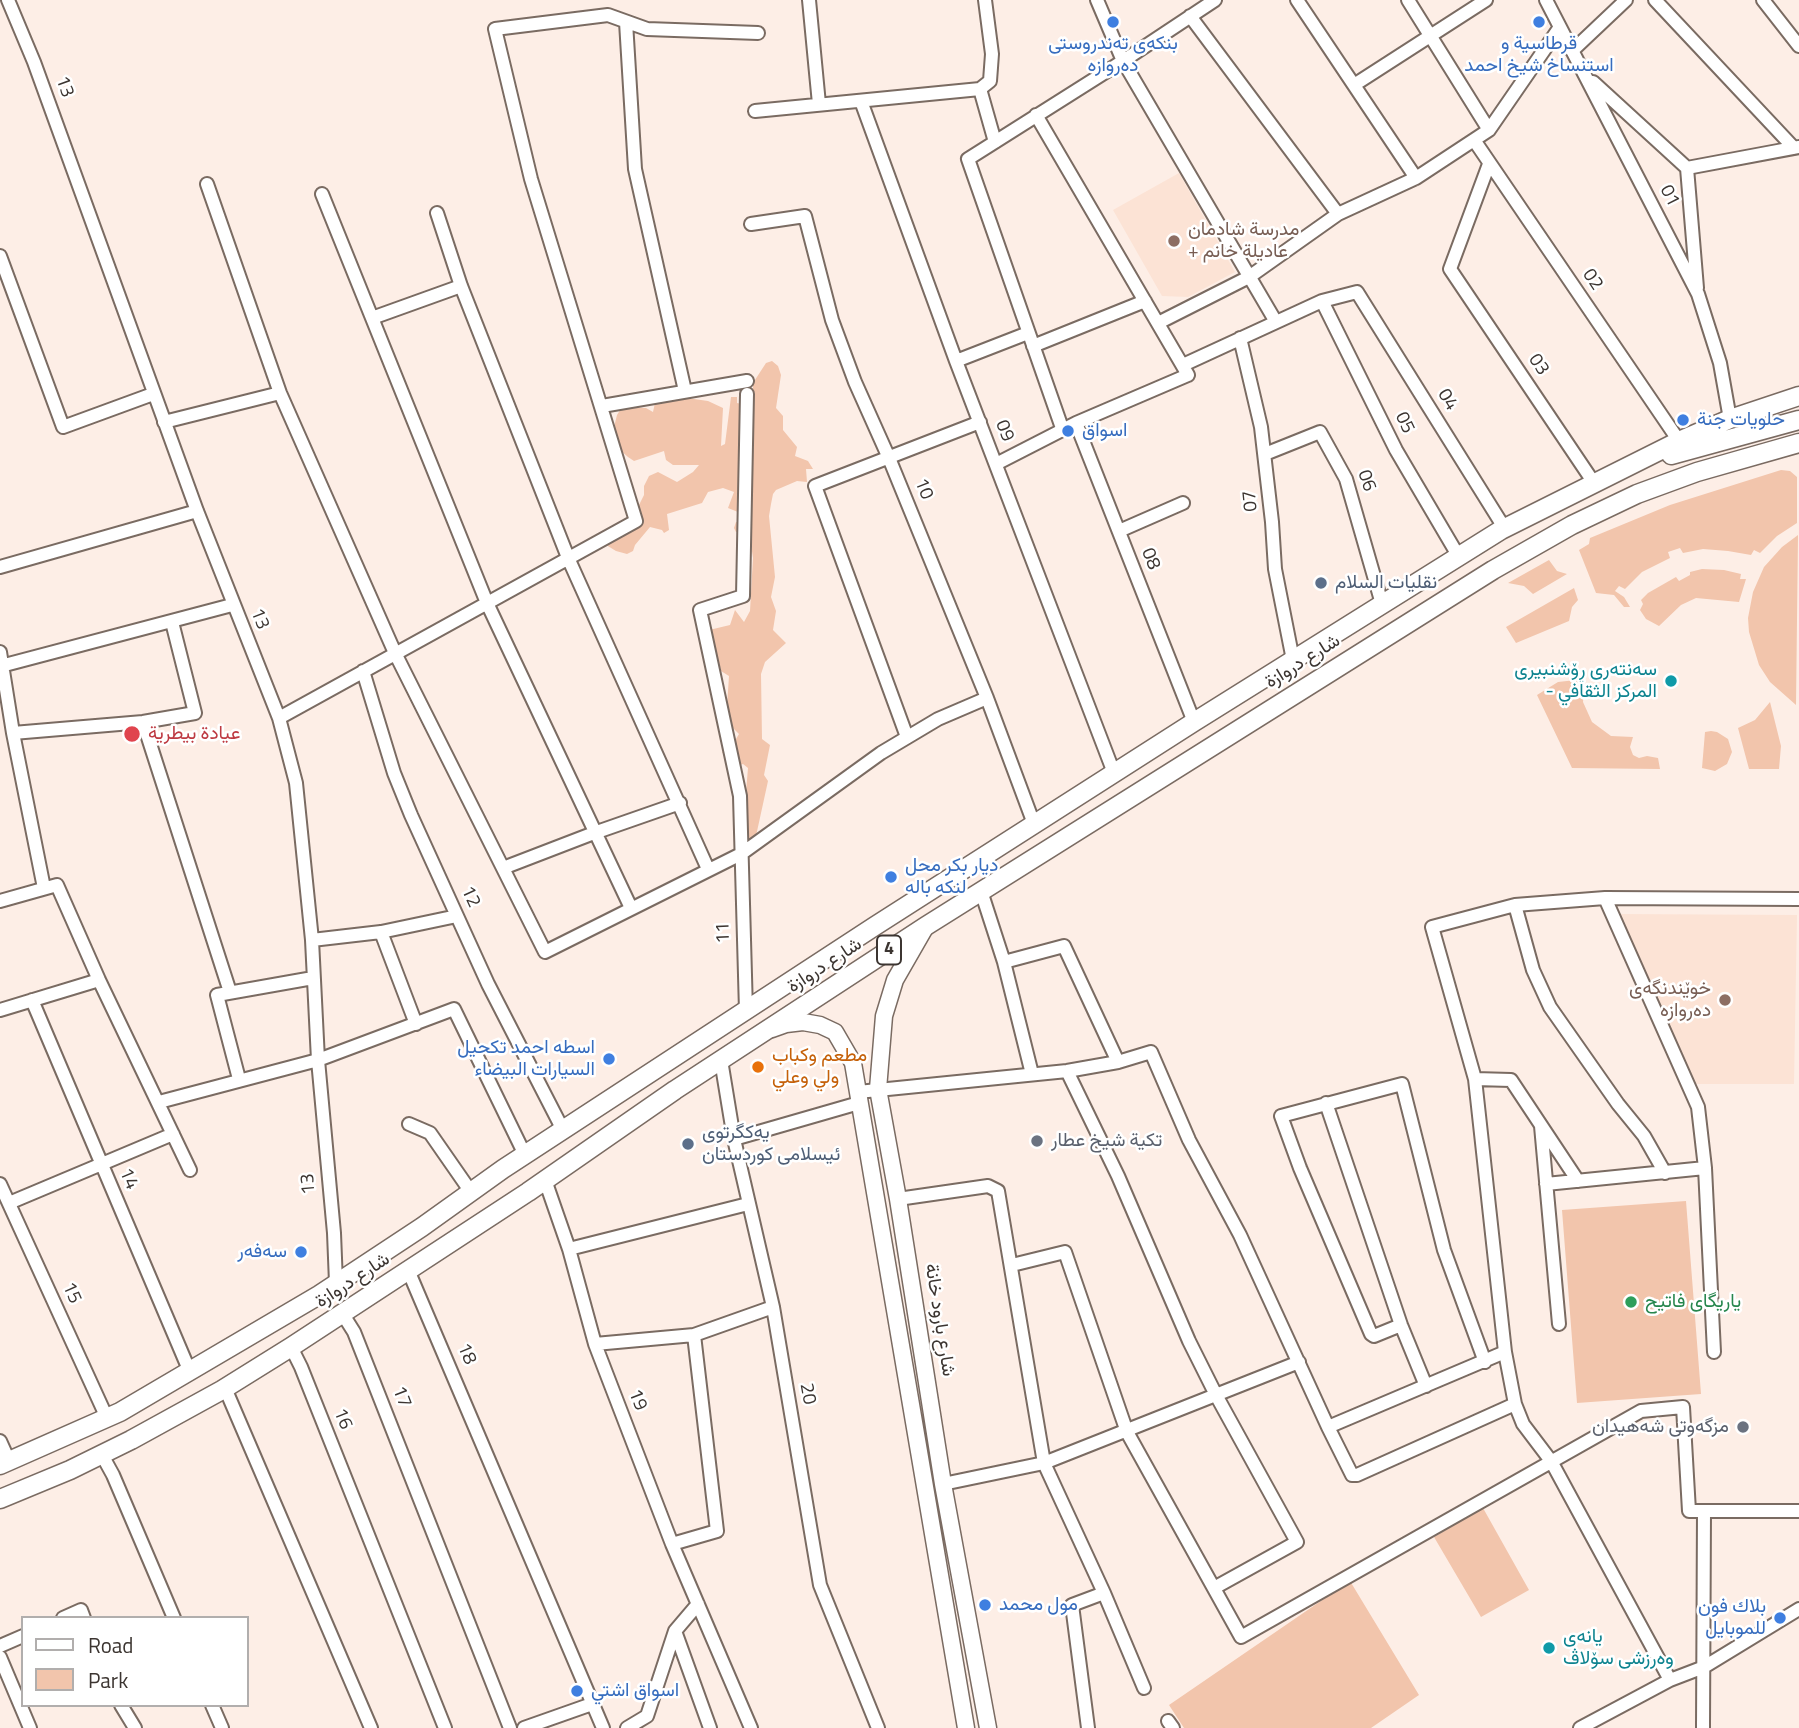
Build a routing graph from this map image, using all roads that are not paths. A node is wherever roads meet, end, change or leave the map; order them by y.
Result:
1 (8, 0) edge
2 (809, 0) edge
3 (819, 0) edge
4 (985, 0) edge
5 (1097, 0) edge
6 (1215, 0) edge
7 (1297, 0) edge
8 (1408, 0) edge
9 (1486, 0) edge
10 (1546, 0) edge
11 (1626, 0) edge
12 (1655, 0) edge
13 (1763, 0) edge
14 (1190, 16) junction
15 (626, 22) junction
16 (1560, 27) junction
17 (758, 33) dead end
18 (1431, 35) junction
19 (1799, 46) edge
20 (1572, 51) junction
21 (1123, 61) junction
22 (1585, 75) junction
23 (1354, 85) junction
24 (980, 89) junction
25 (860, 101) junction
26 (819, 104) junction
27 (755, 111) dead end
28 (1036, 115) junction
29 (1489, 130) junction
30 (1474, 140) junction
31 (995, 142) junction
32 (1797, 147) edge
33 (1489, 164) junction
34 (1687, 168) junction
35 (1416, 178) junction
36 (207, 184) dead end
37 (322, 194) dead end
38 (437, 212) dead end
39 (1338, 214) junction
40 (751, 224) dead end
41 (0, 256) edge
42 (1249, 277) junction
43 (461, 286) junction
44 (1698, 294) junction
45 (1145, 301) junction
46 (1322, 301) junction
47 (372, 318) junction
48 (1276, 323) junction
49 (1158, 324) junction
50 (1028, 334) junction
51 (1241, 338) junction
52 (1033, 346) junction
53 (957, 361) junction
54 (1183, 365) junction
55 (685, 391) junction
56 (280, 393) junction
57 (153, 394) junction
58 (1799, 396) edge
59 (602, 406) junction
60 (1730, 419) junction
61 (1799, 420) edge
62 (164, 422) junction
63 (980, 422) junction
64 (1076, 423) junction
65 (1062, 428) junction
66 (1679, 442) junction
67 (1799, 443) edge
68 (1265, 454) junction
69 (890, 458) junction
70 (996, 464) junction
71 (1637, 464) junction
72 (1594, 483) junction
73 (1183, 503) dead end
74 (197, 511) junction
75 (1505, 529) junction
76 (1119, 531) junction
77 (1459, 556) junction
78 (569, 560) junction
79 (0, 567) edge
80 (487, 603) junction
81 (1382, 604) junction
82 (232, 605) junction
83 (172, 622) junction
84 (0, 652) edge
85 (395, 653) junction
86 (1293, 660) junction
87 (1, 666) edge
88 (363, 671) junction
89 (987, 698) junction
90 (279, 718) junction
91 (143, 722) junction
92 (1194, 722) junction
93 (13, 733) junction
94 (907, 737) junction
95 (1114, 773) junction
96 (1094, 786) junction
97 (680, 803) junction
98 (1109, 809) junction
99 (1034, 824) junction
100 (594, 833) junction
101 (741, 853) junction
102 (503, 868) junction
103 (708, 869) junction
104 (44, 888) junction
105 (981, 891) junction
106 (1605, 898) junction
107 (1799, 899) edge
108 (0, 901) edge
109 (1516, 905) junction
110 (631, 908) junction
111 (457, 916) junction
112 (926, 926) junction
113 (381, 932) junction
114 (312, 940) junction
115 (1004, 962) junction
116 (313, 978) junction
117 (99, 980) junction
118 (230, 992) junction
119 (32, 1000) junction
120 (0, 1010) edge
121 (746, 1011) junction
122 (416, 1024) junction
123 (763, 1032) junction
124 (318, 1060) junction
125 (721, 1060) junction
126 (1118, 1062) junction
127 (1067, 1071) junction
128 (1032, 1074) junction
129 (239, 1079) junction
130 (1475, 1079) junction
131 (878, 1089) junction
132 (858, 1098) junction
133 (159, 1102) junction
134 (1326, 1103) junction
135 (409, 1124) dead end
136 (1541, 1126) junction
137 (563, 1130) junction
138 (173, 1134) junction
139 (734, 1139) junction
140 (525, 1155) junction
141 (101, 1164) junction
142 (1705, 1168) junction
143 (190, 1170) dead end
144 (1665, 1172) junction
145 (545, 1180) junction
146 (1578, 1181) junction
147 (0, 1184) edge
148 (1546, 1184) junction
149 (471, 1192) junction
150 (898, 1199) junction
151 (9, 1203) junction
152 (748, 1204) junction
153 (569, 1249) junction
154 (1012, 1265) junction
155 (408, 1270) junction
156 (337, 1283) junction
157 (773, 1307) junction
158 (342, 1312) junction
159 (1401, 1325) junction
160 (1559, 1325) dead end
161 (694, 1335) junction
162 (595, 1344) junction
163 (291, 1348) junction
164 (1505, 1352) junction
165 (1714, 1352) dead end
166 (1299, 1362) junction
167 (1485, 1362) junction
168 (190, 1372) junction
169 (1426, 1386) junction
170 (225, 1388) junction
171 (1216, 1395) junction
172 (1515, 1404) junction
173 (107, 1418) junction
174 (1328, 1427) junction
175 (1127, 1432) junction
176 (0, 1441) edge
177 (102, 1455) junction
178 (1551, 1461) junction
179 (4, 1463) edge
180 (1044, 1463) junction
181 (943, 1484) junction
182 (0, 1499) edge
183 (1704, 1511) junction
184 (1799, 1511) edge
185 (672, 1544) junction
186 (1214, 1588) junction
187 (1104, 1593) junction
188 (698, 1604) junction
189 (1799, 1609) edge
190 (68, 1616) edge
191 (83, 1616) edge
192 (173, 1616) edge
193 (675, 1631) junction
194 (21, 1637) edge
195 (0, 1646) edge
196 (0, 1657) edge
197 (1704, 1667) junction
198 (1670, 1681) junction
199 (1144, 1688) dead end
200 (592, 1704) junction
201 (21, 1707) edge
202 (21, 1707) edge
203 (122, 1707) edge
204 (213, 1707) edge
205 (30, 1728) edge
206 (135, 1728) edge
207 (222, 1728) edge
208 (371, 1728) edge
209 (445, 1728) edge
210 (510, 1728) edge
211 (524, 1728) edge
212 (603, 1728) edge
213 (627, 1728) edge
214 (710, 1728) edge
215 (751, 1728) edge
216 (878, 1728) edge
217 (966, 1728) edge
218 (988, 1728) edge
219 (1088, 1728) edge
220 (1580, 1728) edge
221 (1703, 1728) edge

1 - 57 street, 13
2 - 3 street
2 - 26 street
4 - 24 street
5 - 21 street
6 - 14 street
7 - 23 street
8 - 18 street
9 - 18 street
10 - 16 street, 01
11 - 20 street
12 - 32 street
13 - 19 street
14 - 21 street
14 - 39 street
15 - 17 street
15 - 55 street
15 - 59 street
16 - 20 street, 01
16 - 29 street
18 - 23 street
18 - 29 street
20 - 22 street, 01
21 - 28 street
21 - 42 street
22 - 34 street
22 - 44 street, 01
23 - 35 street
24 - 25 street
24 - 31 street
25 - 26 street
25 - 53 street, 09
26 - 27 street
28 - 31 street
28 - 45 street
29 - 30 street
30 - 33 street, 02
30 - 35 street
31 - 50 street
32 - 34 street
33 - 66 street, 02
33 - 72 street, 03
34 - 44 street
35 - 39 street
36 - 56 street
37 - 47 street
38 - 43 street
39 - 42 street
40 - 69 street, 10
41 - 57 street
42 - 48 street
42 - 49 street
43 - 47 street
43 - 78 street
44 - 60 street, 01
45 - 49 street
45 - 52 street
46 - 48 street
46 - 75 street, 04
46 - 77 street, 05
47 - 80 street
48 - 51 street
49 - 54 street
50 - 52 street
50 - 53 street
51 - 54 street
51 - 68 street, 07
52 - 65 street
53 - 63 street, 09
54 - 64 street
55 - 59 street
55 - 101 street, 11
56 - 62 street
56 - 85 street
57 - 62 street, 13
58 - 60 main road
59 - 78 street
60 - 66 main road
61 - 71 main road
62 - 74 street, 13
63 - 69 street
63 - 70 street, 09
64 - 65 street
64 - 76 street, 08
65 - 70 street
66 - 71 main road
67 - 98 main road, شارع دروازة / 4
68 - 81 street, 06
68 - 86 street, 07
69 - 89 street, 10
69 - 94 street
70 - 95 street, 09
71 - 72 main road, شارع دروازة / 4
72 - 75 main road, شارع دروازة / 4
73 - 76 street
74 - 79 street
74 - 82 street, 13
75 - 77 main road, شارع دروازة / 4
76 - 92 street, 08
77 - 81 main road, شارع دروازة / 4
78 - 80 street
78 - 97 street
80 - 85 street
80 - 100 street
81 - 86 main road, شارع دروازة / 4
82 - 83 street
82 - 90 street, 13
83 - 87 street
83 - 91 street
84 - 87 street
85 - 88 street
85 - 102 street
86 - 92 main road, شارع دروازة / 4
87 - 93 street
88 - 90 street
88 - 111 street, 12
89 - 94 street
89 - 99 street, 10
90 - 114 street, 13
91 - 93 street
91 - 118 street
92 - 95 main road, شارع دروازة / 4
93 - 104 street
94 - 101 street
95 - 96 main road, شارع دروازة / 4
96 - 98 main road
96 - 99 main road, شارع دروازة / 4
97 - 100 street
97 - 103 street
98 - 105 main road, شارع دروازة / 4
99 - 121 main road, شارع دروازة / 4
100 - 102 street
100 - 110 street
101 - 103 street
101 - 121 street, 11
102 - 110 street
103 - 110 street
104 - 108 street
104 - 117 street
105 - 112 main road, شارع دروازة / 4
105 - 115 street
106 - 107 street
106 - 109 street
106 - 142 street
109 - 130 street
109 - 144 street
111 - 113 street
111 - 137 street, 12
112 - 123 main road, شارع دروازة / 4
112 - 131 main road, شارع بارود خانة
113 - 114 street
113 - 122 street
114 - 116 street, 13
115 - 126 street
115 - 128 street
116 - 118 street
116 - 124 street, 13
117 - 119 street
117 - 133 street
118 - 129 street
119 - 120 street
119 - 141 street, 14
121 - 137 main road, شارع دروازة / 4
122 - 124 street
122 - 140 street
123 - 125 main road, شارع دروازة / 4
123 - 132 main road
124 - 129 street
124 - 156 street, 13
125 - 139 street, 20
125 - 145 main road, شارع دروازة / 4
126 - 127 street
126 - 166 street
127 - 128 street
127 - 171 street
128 - 131 street
129 - 133 street
130 - 136 street
130 - 164 street
131 - 132 street
131 - 150 main road, شارع بارود خانة
132 - 139 street
132 - 217 main road
133 - 138 street
134 - 159 street
134 - 159 street
134 - 167 street
135 - 149 street
136 - 146 street
136 - 148 street
137 - 140 main road, شارع دروازة / 4
138 - 141 street
138 - 143 street
139 - 152 street, 20
140 - 149 main road, شارع دروازة / 4
141 - 151 street
141 - 168 street, 14
142 - 144 street
142 - 165 street
144 - 146 street
145 - 153 street, 19
145 - 155 main road, شارع دروازة / 4
146 - 148 street
147 - 151 street, 15
148 - 160 street
149 - 156 main road, شارع دروازة / 4
150 - 154 street
150 - 181 main road, شارع بارود خانة
151 - 173 street, 15
152 - 153 street
152 - 157 street, 20
153 - 162 street, 19
154 - 175 street
154 - 180 street
155 - 158 main road, شارع دروازة / 4
155 - 200 street, 18
156 - 168 main road, شارع دروازة / 4
157 - 161 street
157 - 216 street, 20
158 - 163 main road, شارع دروازة / 4
158 - 210 street, 17
159 - 169 street
161 - 162 street
161 - 185 street
162 - 185 street, 19
163 - 170 main road, شارع دروازة / 4
163 - 209 street, 16
164 - 167 street
164 - 172 street
166 - 171 street
166 - 174 street
167 - 169 street
168 - 173 main road, شارع دروازة / 4
169 - 174 street
170 - 177 main road, شارع دروازة / 4
170 - 208 street
171 - 175 street
171 - 186 street
172 - 174 street
172 - 178 street
173 - 179 main road, شارع دروازة / 4
175 - 180 street
175 - 186 street
176 - 179 street
177 - 182 main road, شارع دروازة / 4
177 - 192 street
178 - 183 street
178 - 186 street
178 - 198 street
180 - 181 street
180 - 187 street
181 - 218 main road, شارع بارود خانة
183 - 184 street
183 - 197 street
185 - 188 street, 19
187 - 199 street
187 - 219 street
188 - 193 street
188 - 215 street, 19
189 - 197 street
190 - 191 street
193 - 213 street
193 - 214 street
194 - 195 street
196 - 201 street
197 - 198 street
197 - 221 street
198 - 220 street
200 - 211 street
200 - 212 street, 18
202 - 205 street
203 - 206 street
204 - 207 street

